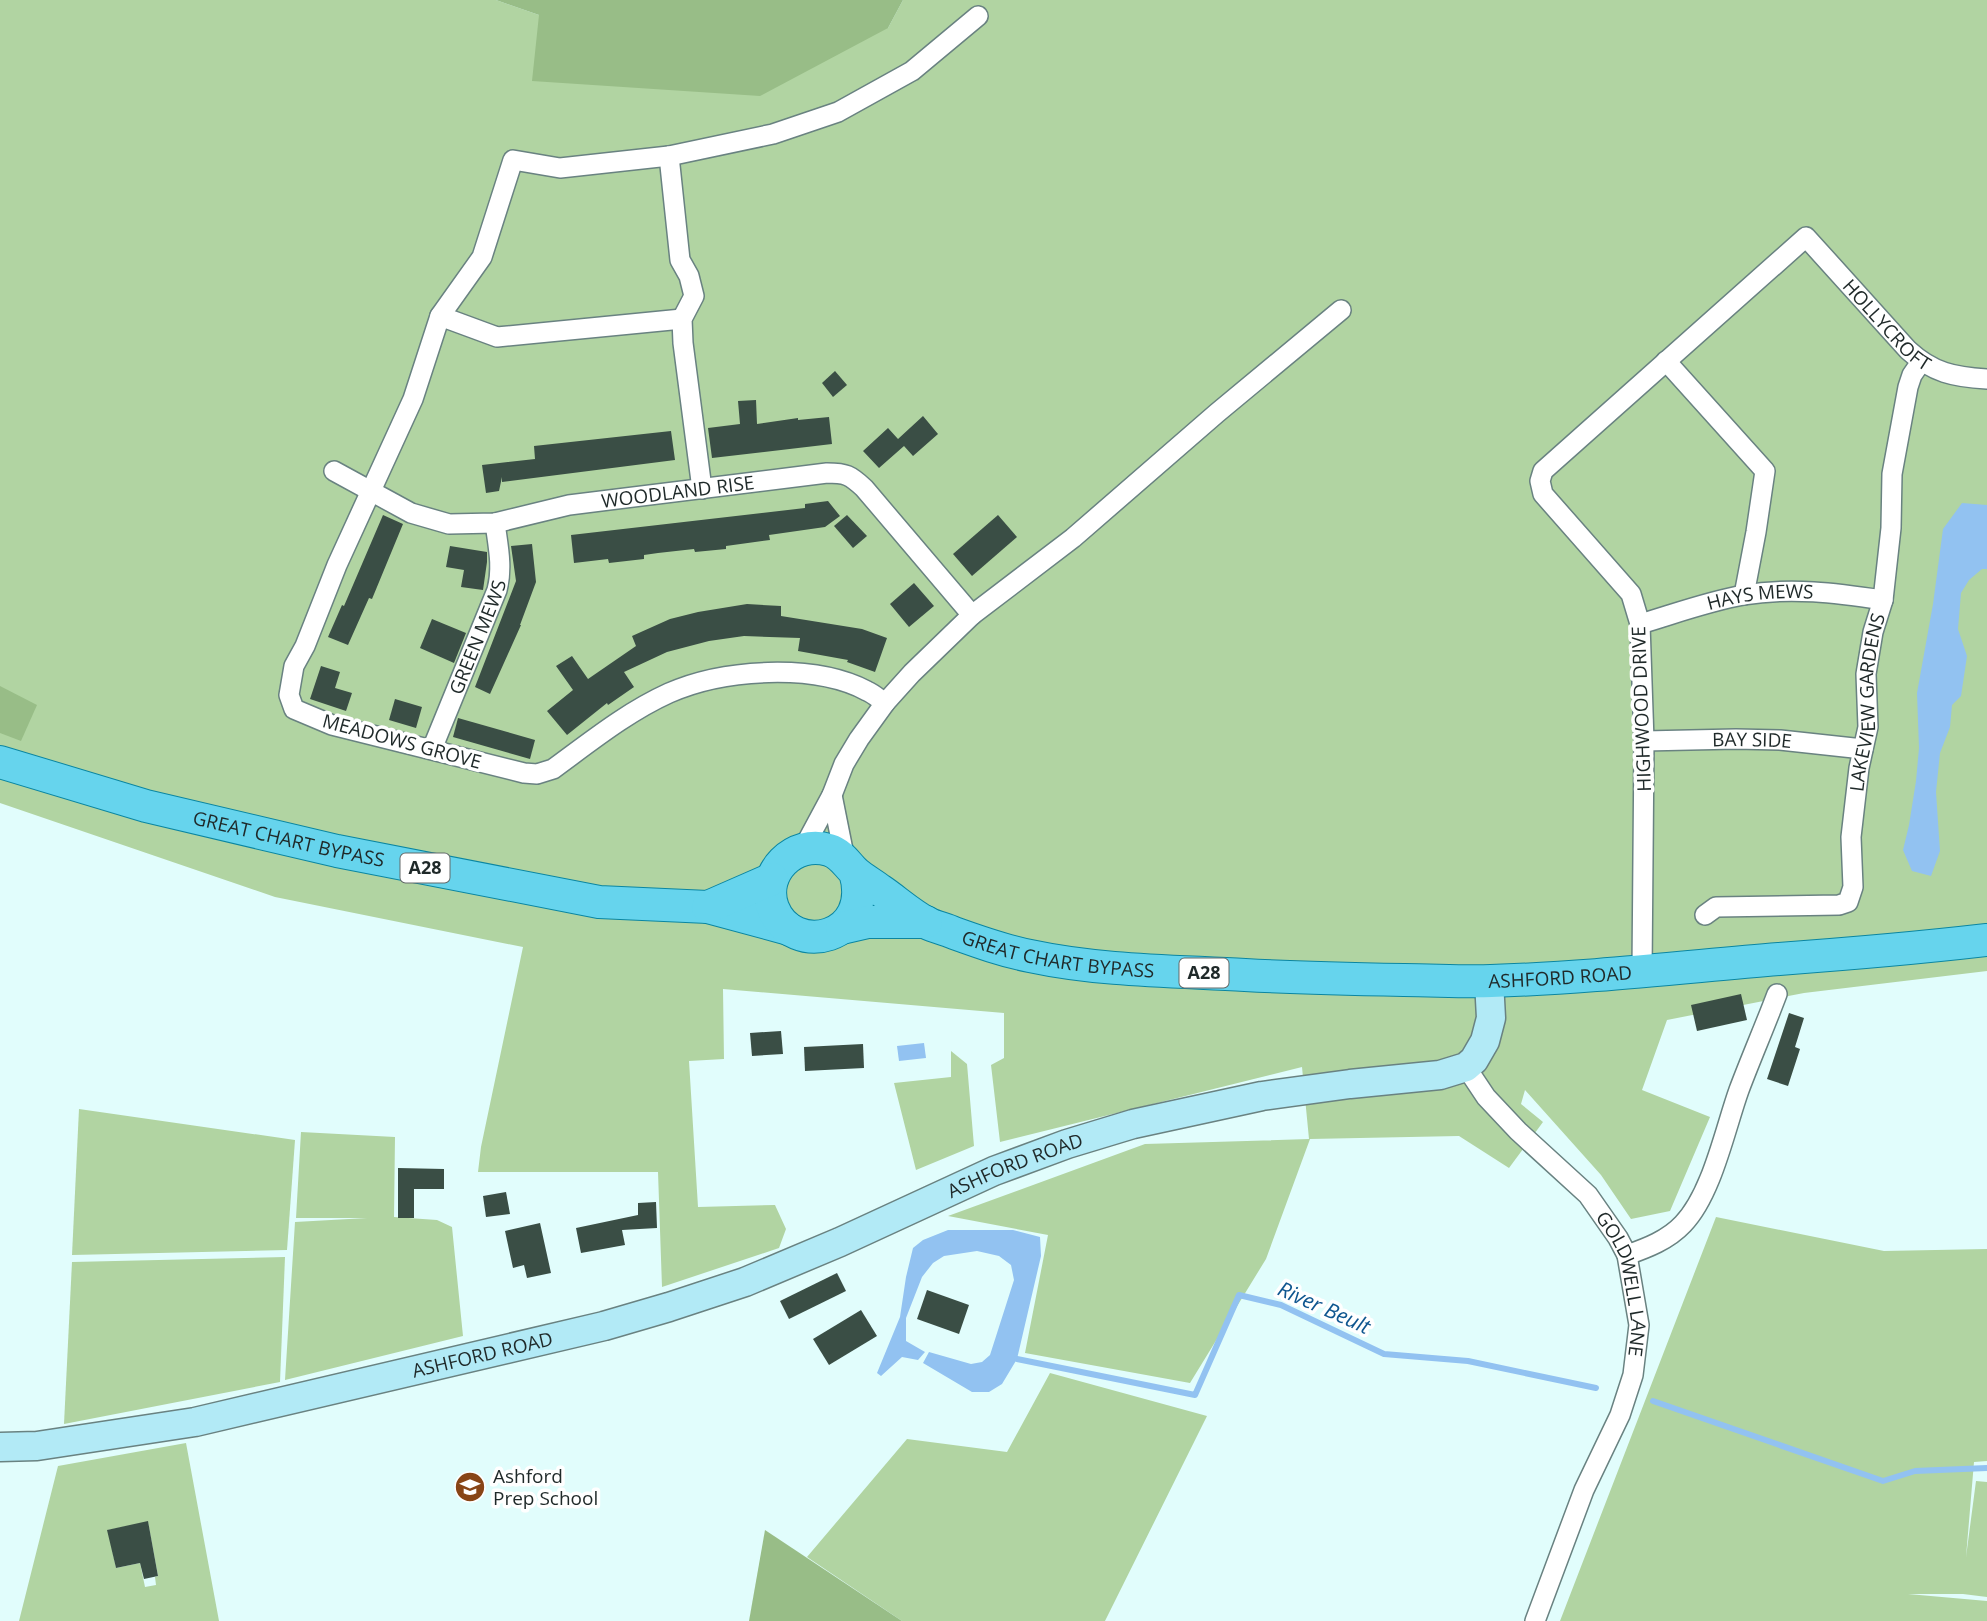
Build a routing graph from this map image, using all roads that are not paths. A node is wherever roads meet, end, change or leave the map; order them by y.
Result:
1 (978, 16) dead end
2 (669, 156) junction
3 (1341, 310) dead end
4 (440, 316) junction
5 (682, 319) junction
6 (1666, 361) junction
7 (1921, 362) junction
8 (1987, 379) edge
9 (334, 471) dead end
10 (702, 489) junction
11 (371, 491) junction
12 (495, 523) junction
13 (1744, 595) junction
14 (1882, 600) junction
15 (972, 615) junction
16 (1640, 624) junction
17 (885, 703) junction
18 (1644, 741) junction
19 (432, 749) junction
20 (1863, 749) junction
21 (0, 762) edge
22 (832, 795) junction
23 (803, 849) junction
24 (850, 866) junction
25 (772, 879) junction
26 (708, 907) junction
27 (1705, 915) dead end
28 (926, 922) junction
29 (842, 928) junction
30 (789, 929) junction
31 (1987, 940) edge
32 (1643, 972) junction
33 (1489, 981) junction
34 (1777, 994) dead end
35 (1466, 1067) junction
36 (1627, 1255) junction
37 (0, 1447) edge
38 (1535, 1621) edge

1 - 2 street
2 - 4 street, MEADOWS GROVE
2 - 5 street
3 - 15 street
4 - 5 street
4 - 11 street, MEADOWS GROVE
5 - 10 street
6 - 7 street, HOLLYCROFT
6 - 13 street
6 - 16 street, HIGHWOOD DRIVE
7 - 8 street, HOLLYCROFT
7 - 14 street, LAKEVIEW GARDENS
9 - 11 street, WOODLAND RISE
10 - 12 street, WOODLAND RISE
10 - 15 street, WOODLAND RISE
11 - 12 street, WOODLAND RISE
11 - 19 street, MEADOWS GROVE
12 - 19 street, GREEN MEWS
13 - 14 street, HAYS MEWS
13 - 16 street, HAYS MEWS
14 - 20 street, LAKEVIEW GARDENS
15 - 17 street
16 - 18 street, HIGHWOOD DRIVE
17 - 19 street, MEADOWS GROVE
17 - 22 street
18 - 20 street, BAY SIDE
18 - 32 street, HIGHWOOD DRIVE
20 - 27 street, LAKEVIEW GARDENS
21 - 26 main road, GREAT CHART BYPASS / A28
22 - 23 street
22 - 24 street
23 - 24 main road
23 - 25 main road
24 - 28 main road, GREAT CHART BYPASS / A28
24 - 29 main road
25 - 26 main road, GREAT CHART BYPASS / A28
25 - 30 main road
26 - 30 main road, GREAT CHART BYPASS / A28
28 - 29 main road, GREAT CHART BYPASS / A28
28 - 33 main road, GREAT CHART BYPASS / A28
29 - 30 main road
31 - 32 main road, ASHFORD ROAD / A28
32 - 33 main road, ASHFORD ROAD / A28
33 - 35 street, ASHFORD ROAD
34 - 36 street
35 - 36 street, GOLDWELL LANE
35 - 37 street, ASHFORD ROAD
36 - 38 street, GOLDWELL LANE

